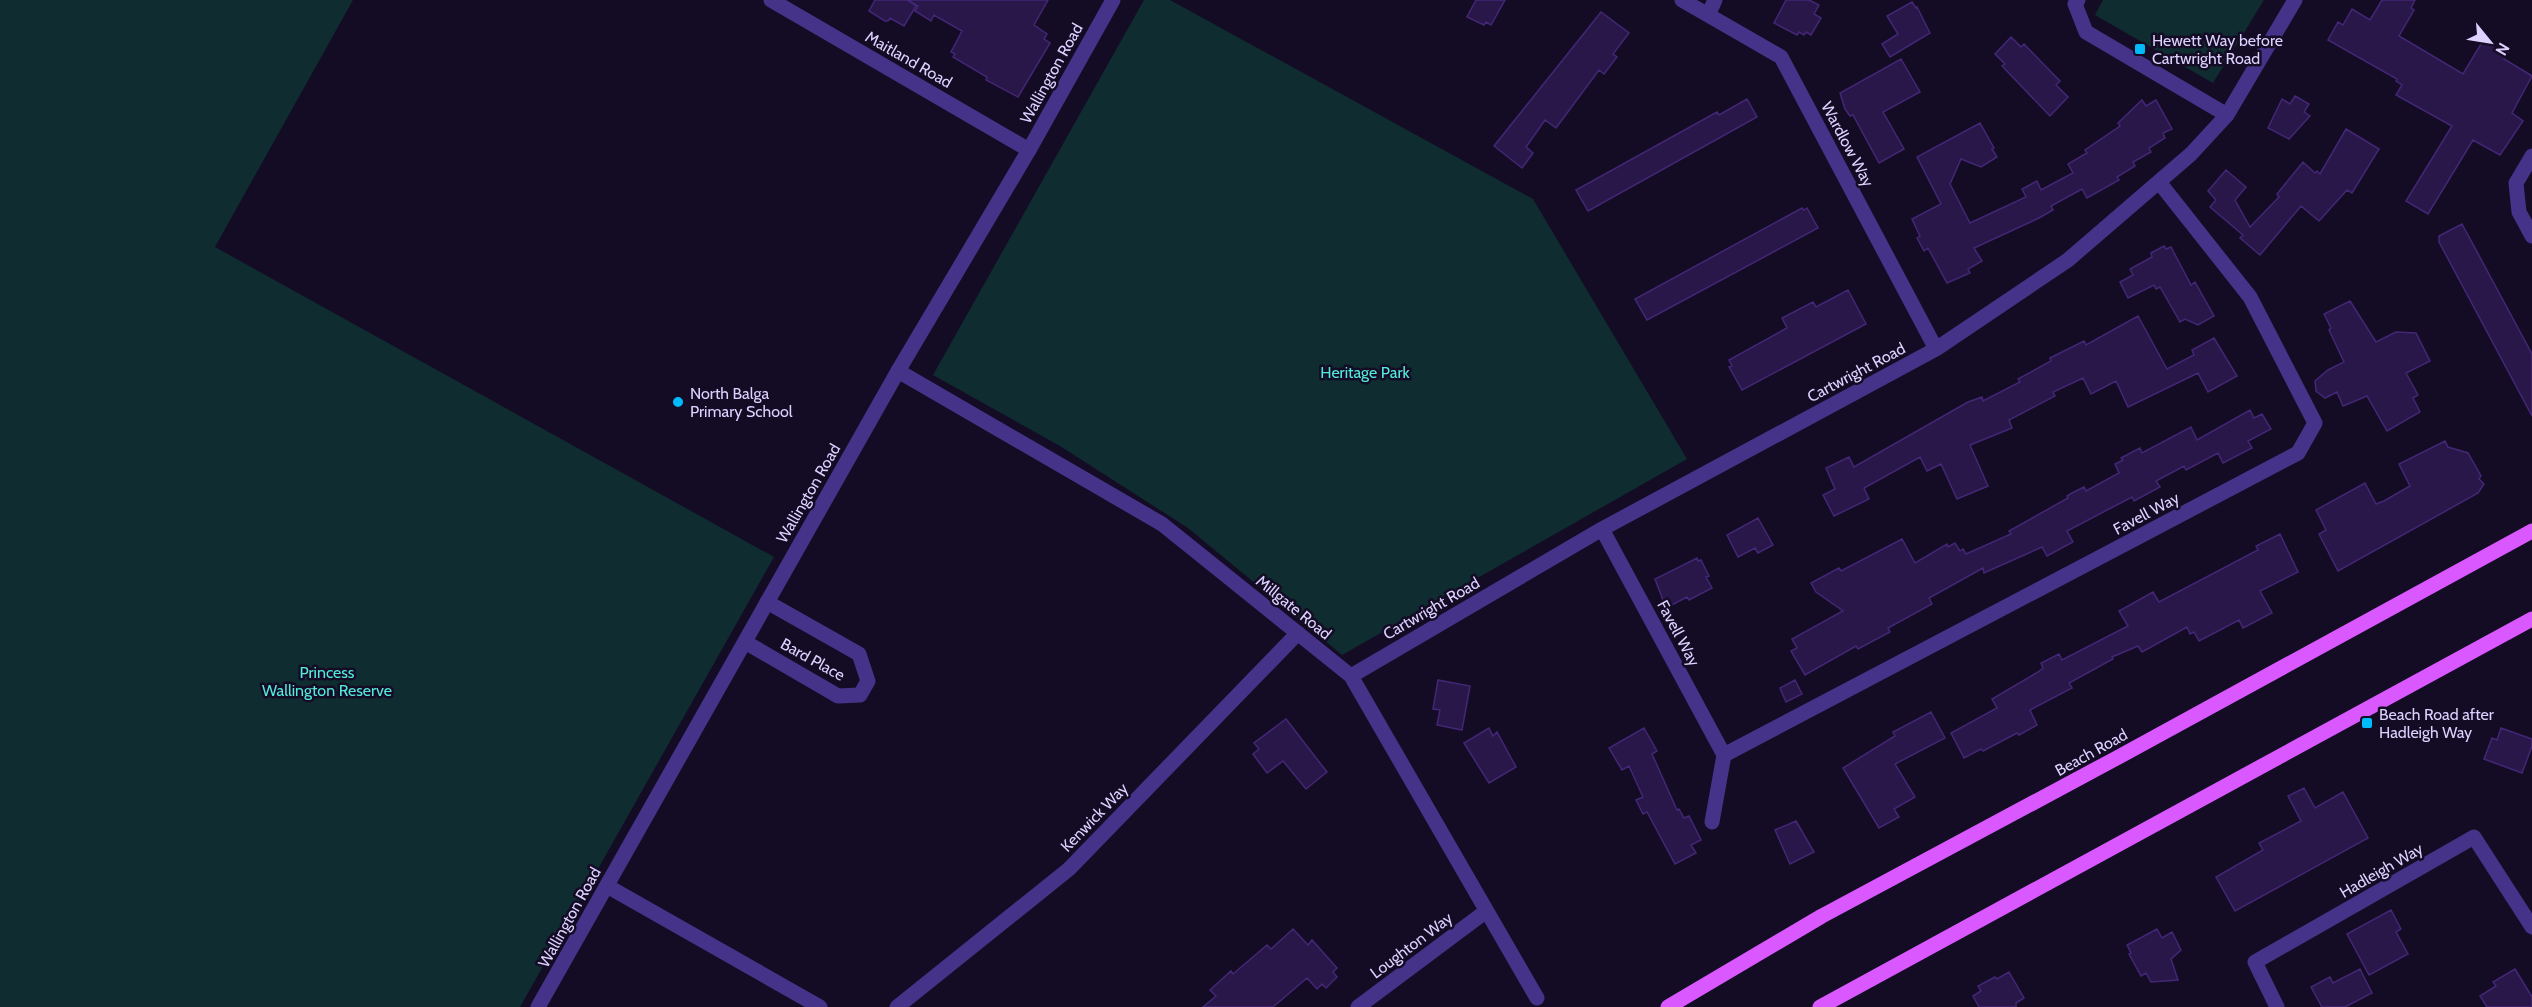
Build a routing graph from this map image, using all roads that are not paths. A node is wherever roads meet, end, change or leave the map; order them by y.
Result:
1 (771, 0) edge
2 (1113, 0) edge
3 (1682, 0) edge
4 (1715, 0) edge
5 (2078, 0) edge
6 (2295, 0) edge
7 (1708, 15) junction
8 (2227, 115) junction
9 (1029, 150) junction
10 (2532, 156) edge
11 (2159, 182) junction
12 (2532, 237) edge
13 (1936, 349) junction
14 (898, 371) junction
15 (1602, 529) junction
16 (2532, 531) edge
17 (767, 602) junction
18 (2532, 619) edge
19 (1298, 633) junction
20 (745, 642) junction
21 (1351, 676) junction
22 (1724, 755) junction
23 (1712, 822) dead end
24 (607, 886) junction
25 (1485, 912) junction
26 (2532, 927) edge
27 (1537, 998) dead end
28 (538, 1007) edge
29 (819, 1007) edge
30 (897, 1007) edge
31 (1358, 1007) edge
32 (1668, 1007) edge
33 (1820, 1007) edge
34 (2277, 1007) edge

1 - 9 street, Maitland Road
2 - 9 street, Wallington Road
3 - 7 street, Wardlow Way
4 - 7 street
5 - 8 street
6 - 8 street, Cartwright Road
7 - 13 street, Wardlow Way
8 - 11 street, Cartwright Road
9 - 14 street, Wallington Road
10 - 12 street
11 - 13 street, Cartwright Road
11 - 22 street, Favell Way
13 - 15 street, Cartwright Road
14 - 17 street, Wallington Road
14 - 19 street, Millgate Road
15 - 21 street, Cartwright Road
15 - 22 street, Favell Way
16 - 32 main road, Beach Road
17 - 20 street, Wallington Road
17 - 20 street, Bard Place
18 - 33 main road
19 - 21 street, Millgate Road
19 - 30 street, Kenwick Way
20 - 24 street, Wallington Road
21 - 25 street, Millgate Road
22 - 23 street
24 - 28 street, Wallington Road
24 - 29 street
25 - 27 street, Millgate Road
25 - 31 street, Loughton Way
26 - 34 street, Hadleigh Way

